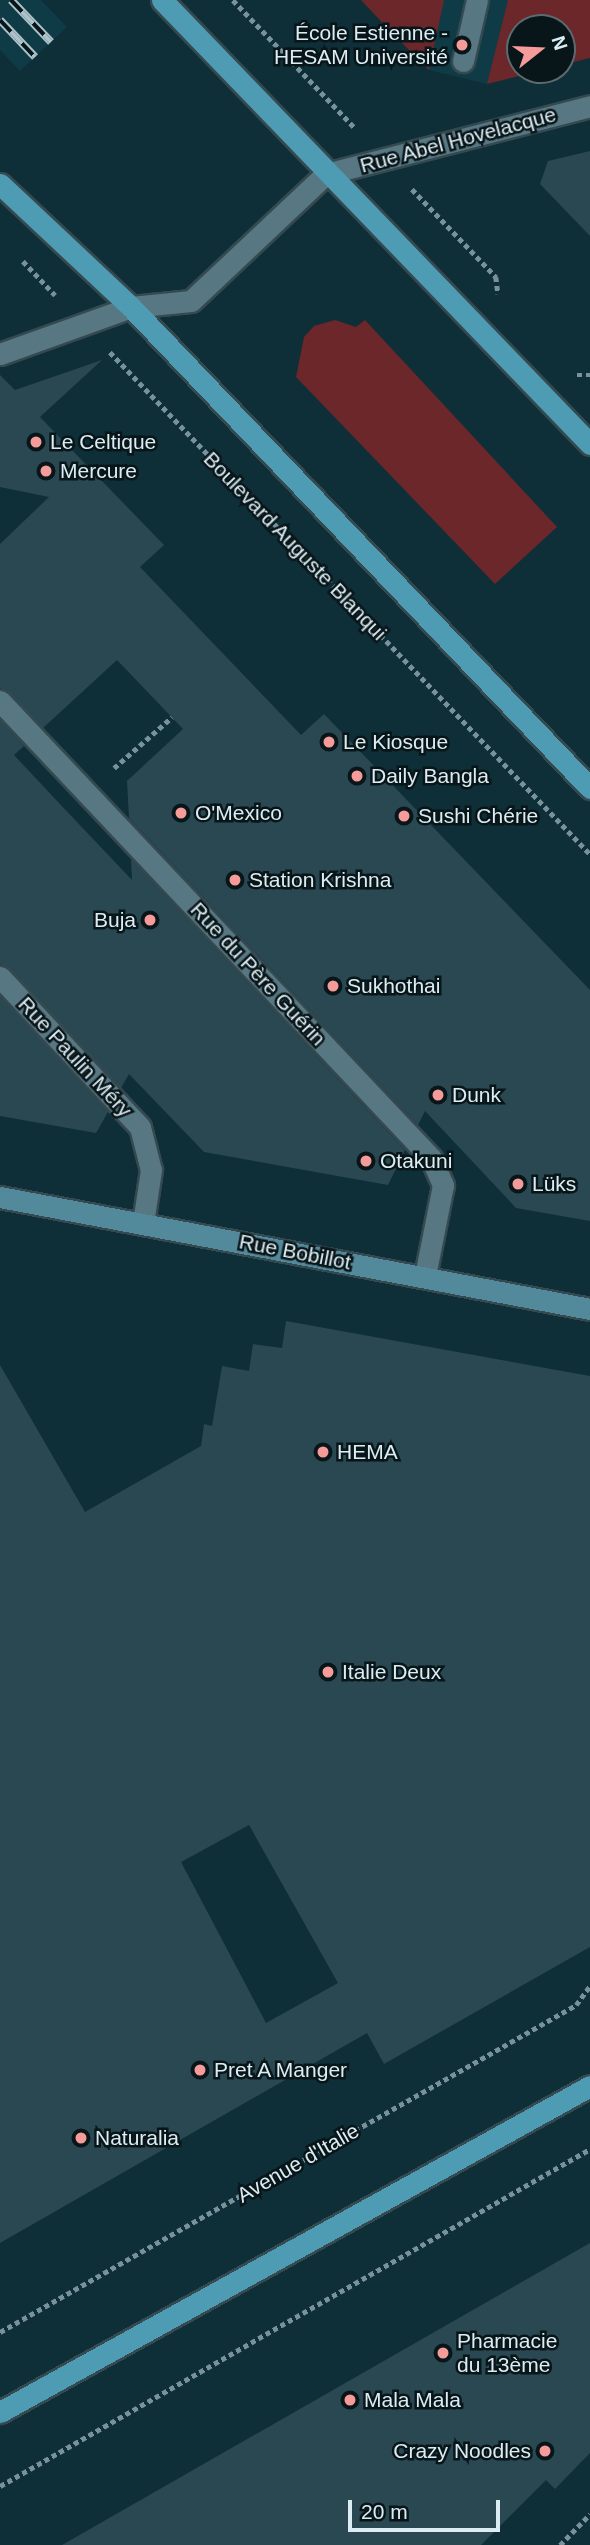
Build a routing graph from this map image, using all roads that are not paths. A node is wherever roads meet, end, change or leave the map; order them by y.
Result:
1 (162, 0) edge
2 (477, 0) edge
3 (463, 61) dead end
4 (590, 106) edge
5 (326, 174) junction
6 (0, 184) edge
7 (131, 307) junction
8 (0, 354) edge
9 (590, 444) edge
10 (0, 701) edge
11 (590, 788) edge
12 (0, 977) edge
13 (0, 1198) edge
14 (143, 1223) junction
15 (425, 1276) junction
16 (590, 1309) edge
17 (590, 2086) edge
18 (0, 2412) edge

1 - 5 main road
2 - 3 street
4 - 5 street, Rue Abel Hovelacque
5 - 7 street
5 - 9 main road
6 - 7 main road
7 - 8 street
7 - 11 main road
10 - 15 street, Rue du Père Guérin
12 - 14 street, Rue Paulin Méry
13 - 14 street, Rue Bobillot
14 - 15 street, Rue Bobillot
15 - 16 street, Rue Bobillot
17 - 18 main road

